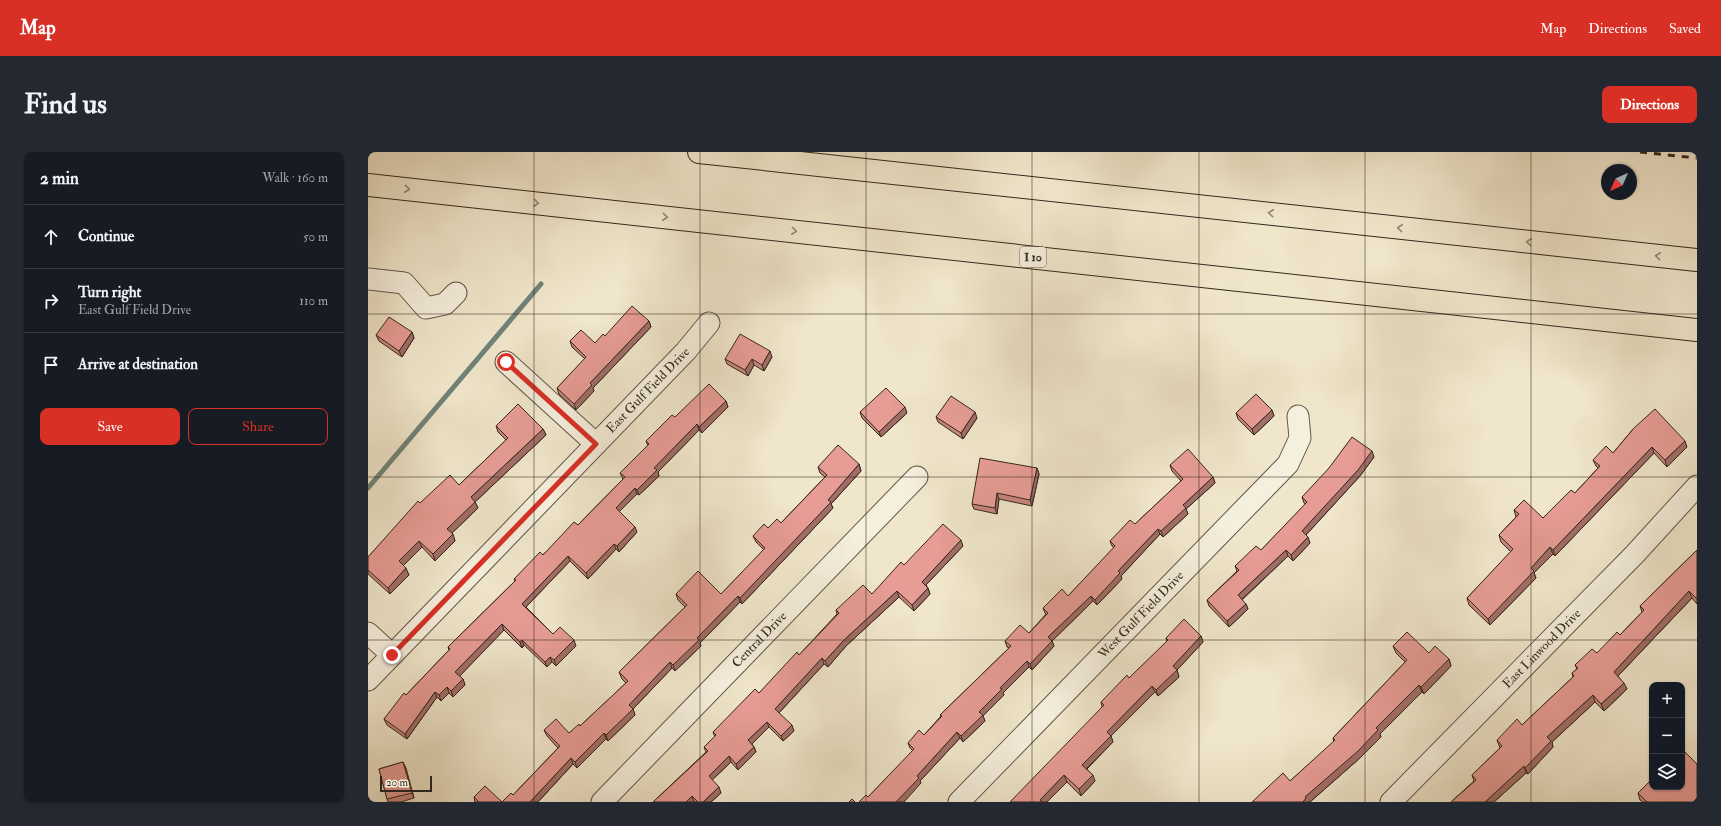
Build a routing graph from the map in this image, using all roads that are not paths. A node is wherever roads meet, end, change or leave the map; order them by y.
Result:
1 (699, 152) edge
2 (368, 185) edge
3 (1697, 260) edge
4 (368, 279) edge
5 (456, 293) dead end
6 (709, 323) dead end
7 (1697, 330) edge
8 (506, 362) dead end
9 (1298, 416) dead end
10 (596, 444) junction
11 (916, 477) dead end
12 (1695, 493) edge
13 (368, 633) edge
14 (392, 655) junction
15 (368, 680) edge
16 (602, 802) edge
17 (959, 802) edge
18 (1391, 802) edge

3 -> 1 highway
2 -> 7 highway, I 10
4 - 5 street
6 - 10 street, East Gulf Field Drive
8 - 10 street
9 - 17 street, West Gulf Field Drive
10 - 14 street, East Gulf Field Drive
11 - 16 street, Central Drive
12 - 18 street, East Linwood Drive
13 - 14 street
14 - 15 street, East Gulf Field Drive

